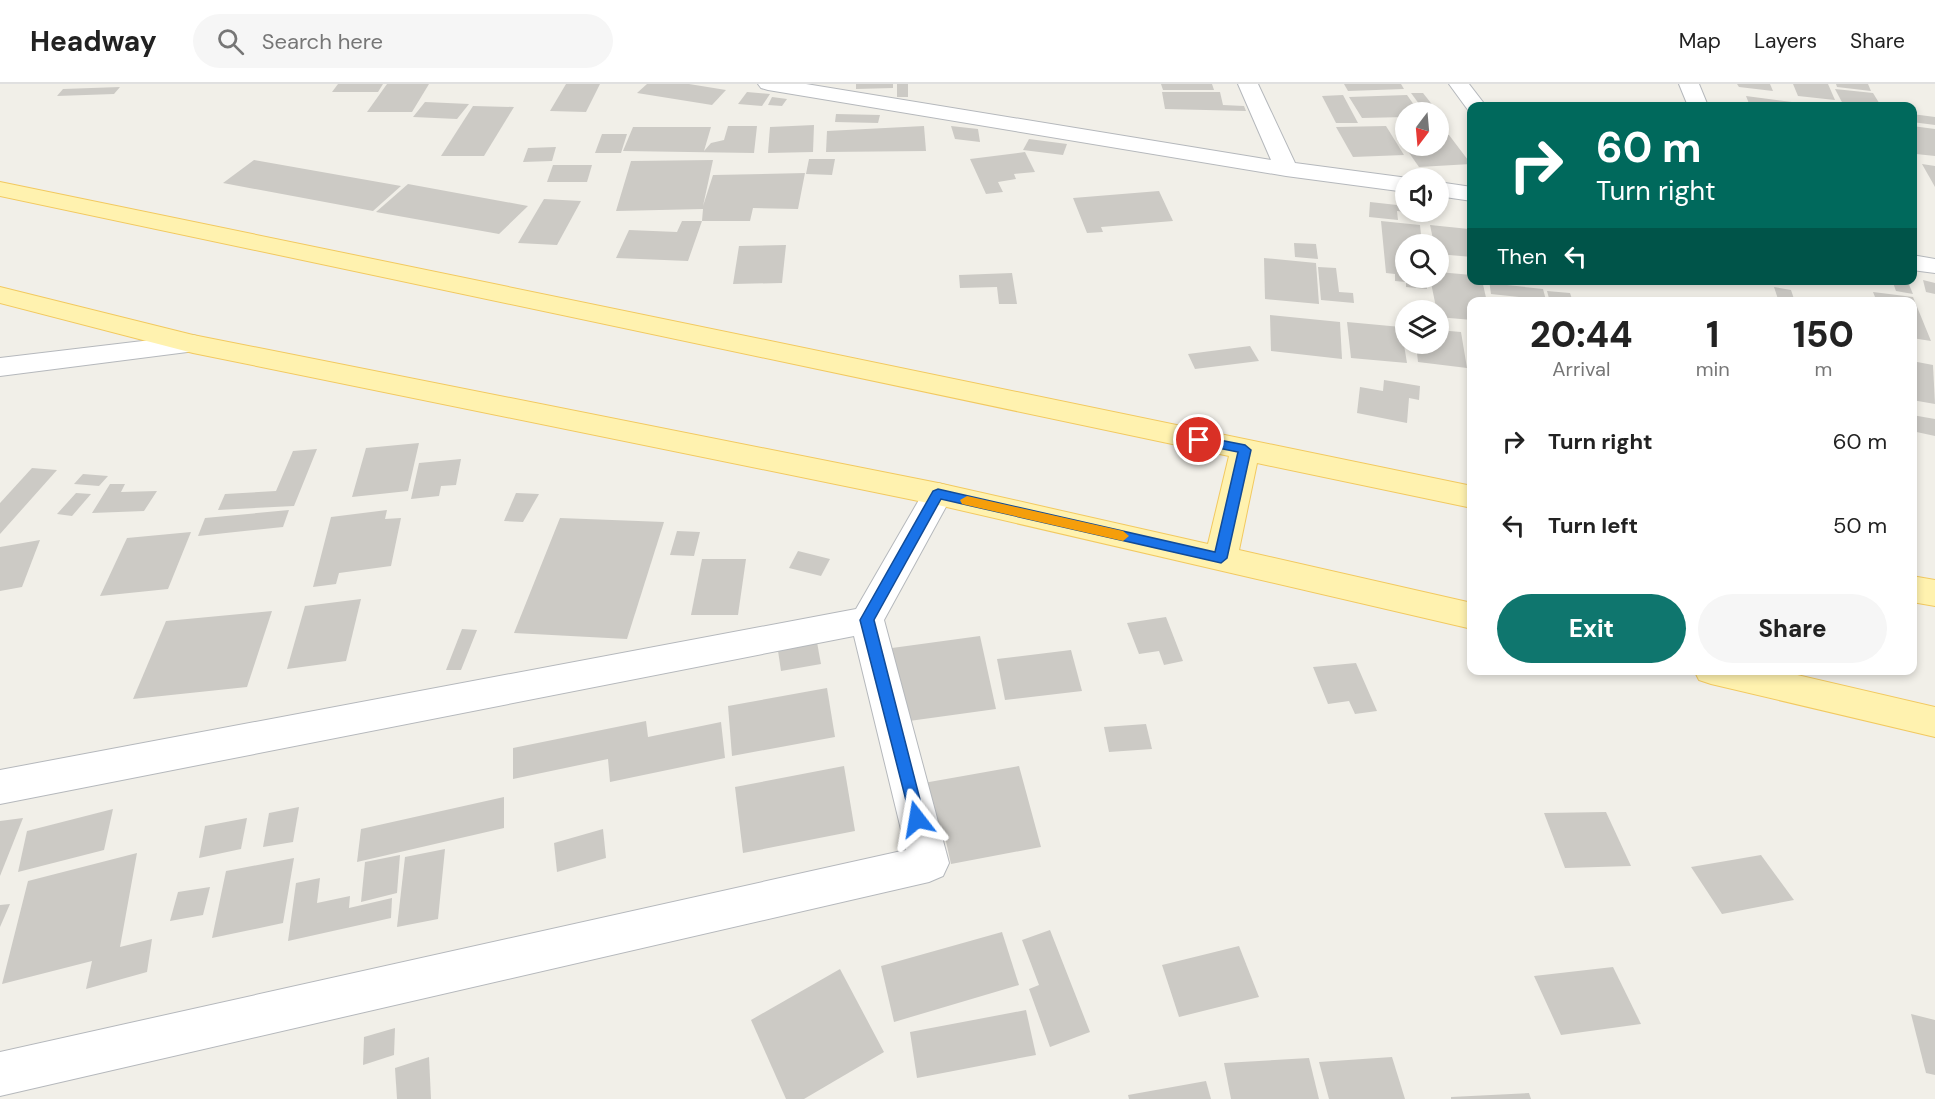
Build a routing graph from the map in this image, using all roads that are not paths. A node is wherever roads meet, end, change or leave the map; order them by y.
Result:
1 (768, 84) edge
2 (1248, 84) edge
3 (1459, 84) edge
4 (1689, 84) edge
5 (1472, 102) edge
6 (1696, 102) edge
7 (1286, 169) junction
8 (1395, 184) edge
9 (0, 189) edge
10 (1449, 191) edge
11 (1467, 193) edge
12 (1917, 263) edge
13 (1935, 266) edge
14 (0, 295) edge
15 (194, 344) junction
16 (0, 367) edge
17 (1245, 450) junction
18 (938, 494) junction
19 (1467, 496) edge
20 (1221, 558) junction
21 (1917, 590) edge
22 (1935, 593) edge
23 (1467, 615) edge
24 (867, 620) junction
25 (1733, 675) edge
26 (1935, 722) edge
27 (0, 787) edge
28 (0, 1074) edge

1 - 7 street
2 - 7 street
3 - 5 street
4 - 6 street
7 - 8 street
9 - 17 main road
10 - 11 street
12 - 13 street
14 - 15 main road
15 - 16 street
15 - 18 main road
17 - 19 main road
17 - 20 main road
18 - 20 main road
18 - 24 street
20 - 23 main road
21 - 22 main road
24 - 27 street
24 - 28 street
25 - 26 main road

